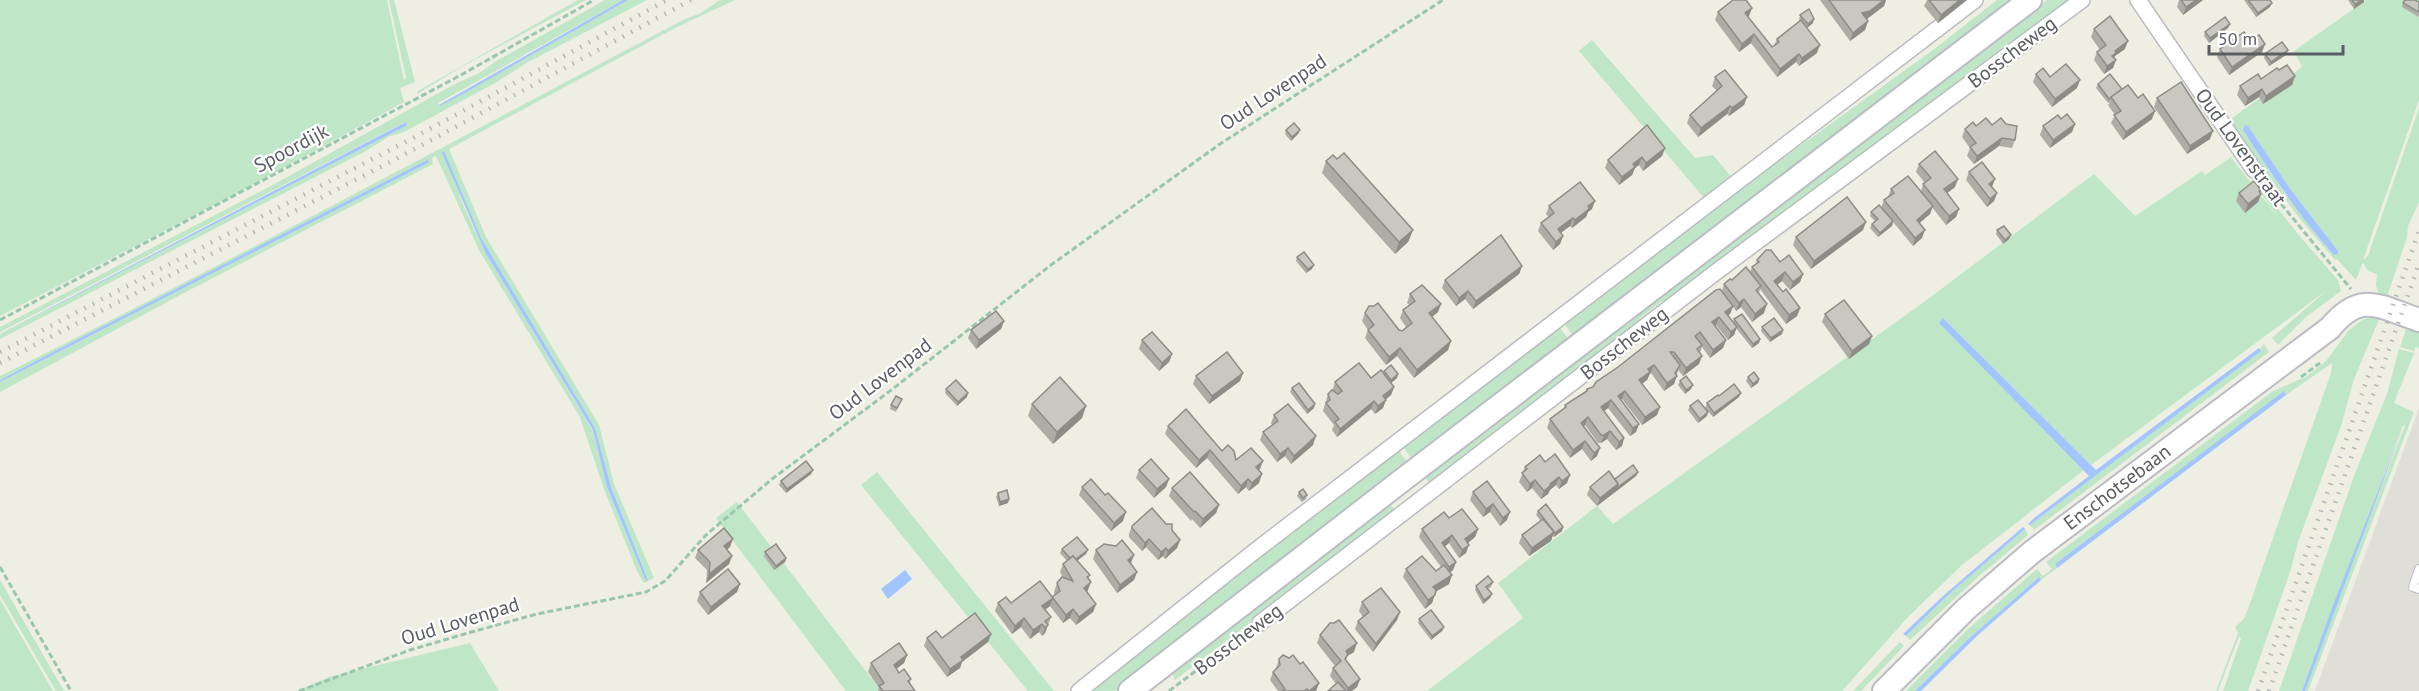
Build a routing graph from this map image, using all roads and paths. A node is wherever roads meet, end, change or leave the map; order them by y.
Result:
1 (594, 0) edge
2 (1443, 0) edge
3 (1975, 0) edge
4 (2030, 0) edge
5 (2082, 0) edge
6 (2138, 0) edge
7 (2254, 170) joint
8 (2358, 296) junction
9 (0, 320) edge
10 (2419, 320) edge
11 (1398, 483) junction
12 (1414, 506) junction
13 (0, 567) edge
14 (2419, 569) edge
15 (2419, 590) edge
16 (1260, 623) joint
17 (71, 691) edge
18 (299, 691) edge
19 (1079, 691) edge
20 (1130, 691) edge
21 (1169, 691) edge
22 (1884, 691) edge

1 - 9 path, Spoordijk
2 - 18 path, Oud Lovenpad
3 - 19 street
4 - 11 main road, Bosscheweg
5 - 12 street, Bosscheweg
6 - 7 street, Oud Lovenstraat
7 - 8 path, Oud Lovenstraat
8 - 10 main road
8 - 22 main road, Enschotsebaan
11 - 12 street
11 - 20 main road, Bosscheweg
12 - 16 street, Bosscheweg
13 - 17 path
14 - 15 lane
16 - 21 path, Bosscheweg

